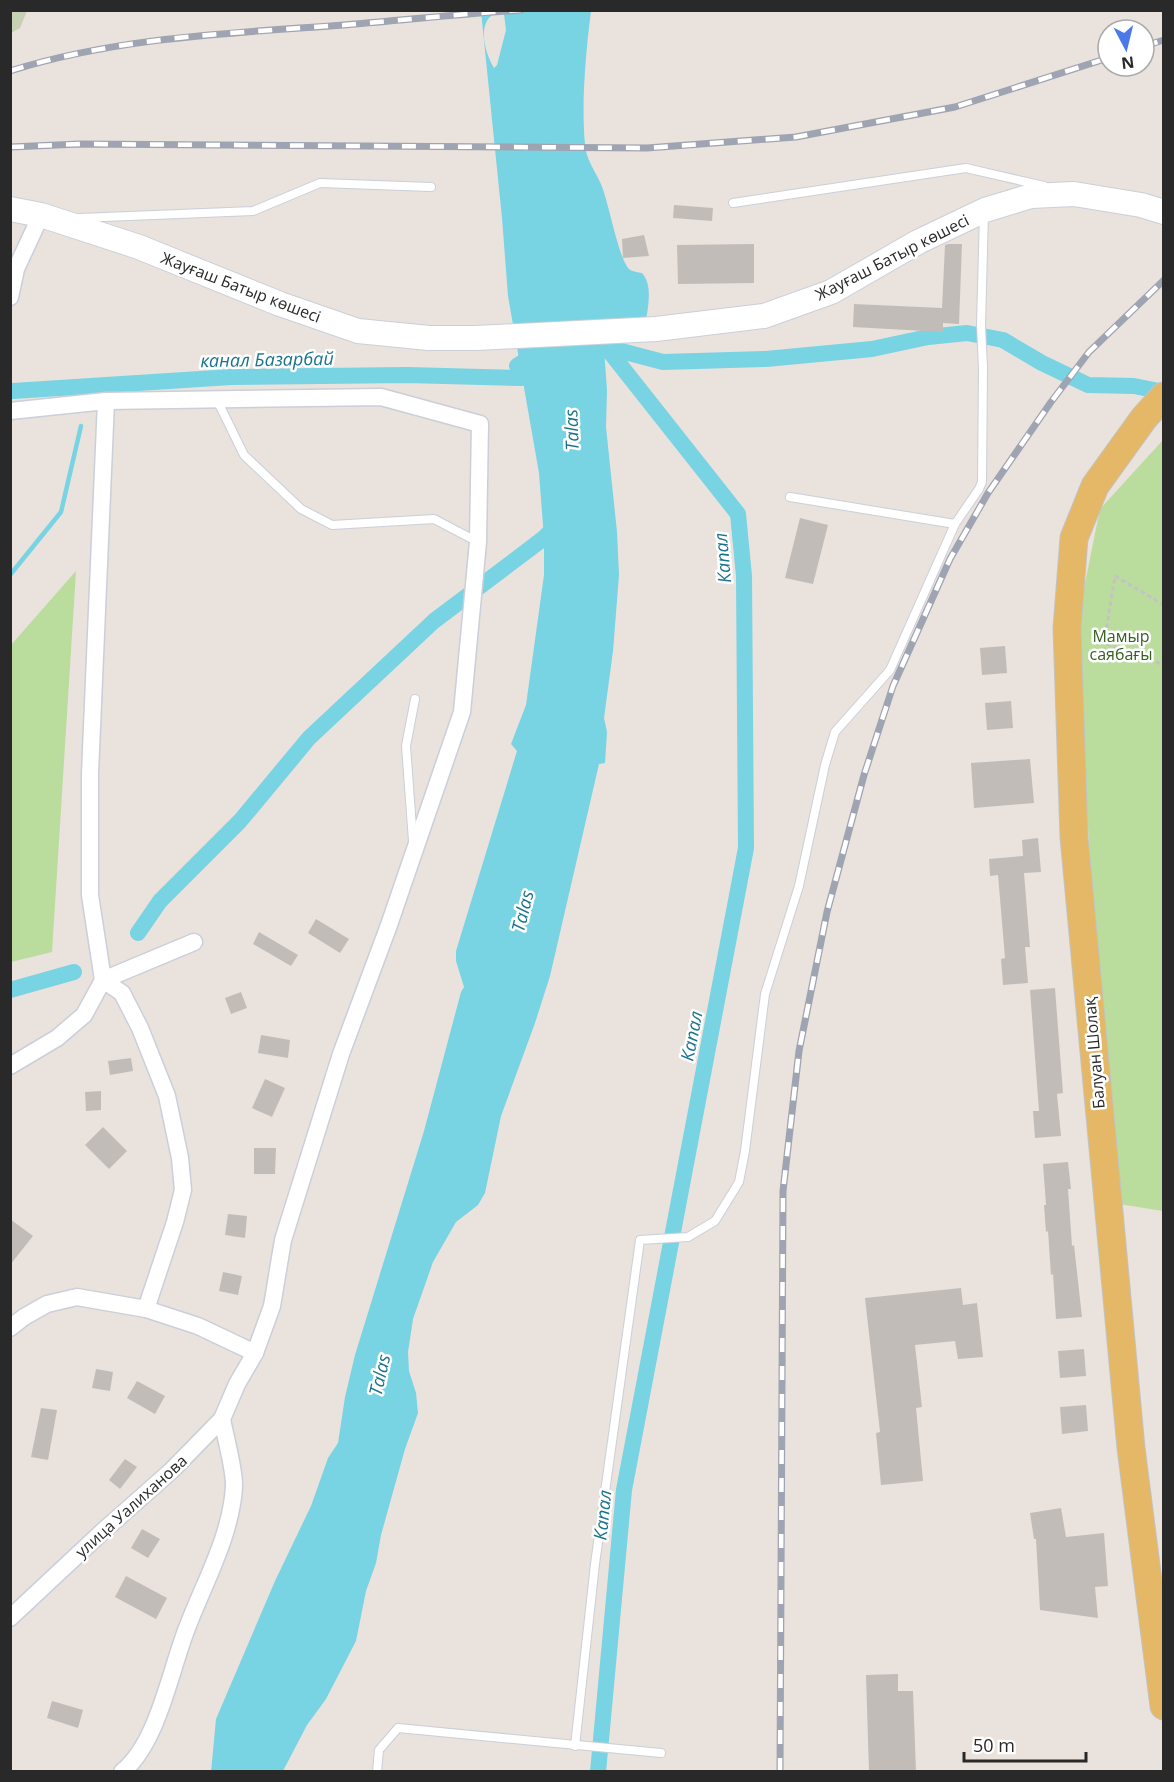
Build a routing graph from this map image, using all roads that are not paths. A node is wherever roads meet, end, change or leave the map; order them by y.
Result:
1 (430, 187) dead end
2 (1080, 195) junction
3 (733, 203) dead end
4 (10, 209) edge
5 (985, 210) junction
6 (1164, 212) edge
7 (48, 217) junction
8 (10, 297) edge
9 (1164, 396) edge
10 (217, 400) junction
11 (106, 402) junction
12 (10, 411) edge
13 (790, 497) dead end
14 (955, 524) junction
15 (478, 542) junction
16 (415, 699) dead end
17 (414, 852) junction
18 (194, 942) dead end
19 (103, 980) junction
20 (10, 1066) edge
21 (146, 1309) junction
22 (10, 1328) edge
23 (255, 1353) junction
24 (222, 1419) junction
25 (10, 1618) edge
26 (1163, 1700) edge
27 (575, 1746) junction
28 (661, 1753) dead end
29 (122, 1772) edge
30 (377, 1772) edge

1 - 7 lane
2 - 3 lane
2 - 5 main road, Жауғаш Батыр көшесі
2 - 6 main road, Жауғаш Батыр көшесі
4 - 7 main road, Жауғаш Батыр көшесі
5 - 7 main road, Жауғаш Батыр көшесі
5 - 14 lane
7 - 8 street
9 - 26 main road, Балуан Шолақ
10 - 11 street
10 - 15 lane
10 - 15 street, улица Уалиханова
11 - 12 street
11 - 19 street
13 - 14 lane
14 - 27 lane
15 - 17 street, улица Уалиханова
16 - 17 lane
17 - 23 street, улица Уалиханова
18 - 19 street
19 - 20 street
19 - 21 street
21 - 22 street
21 - 23 street
23 - 24 street, улица Уалиханова
24 - 25 street, улица Уалиханова
24 - 29 street
27 - 28 lane
27 - 30 lane

